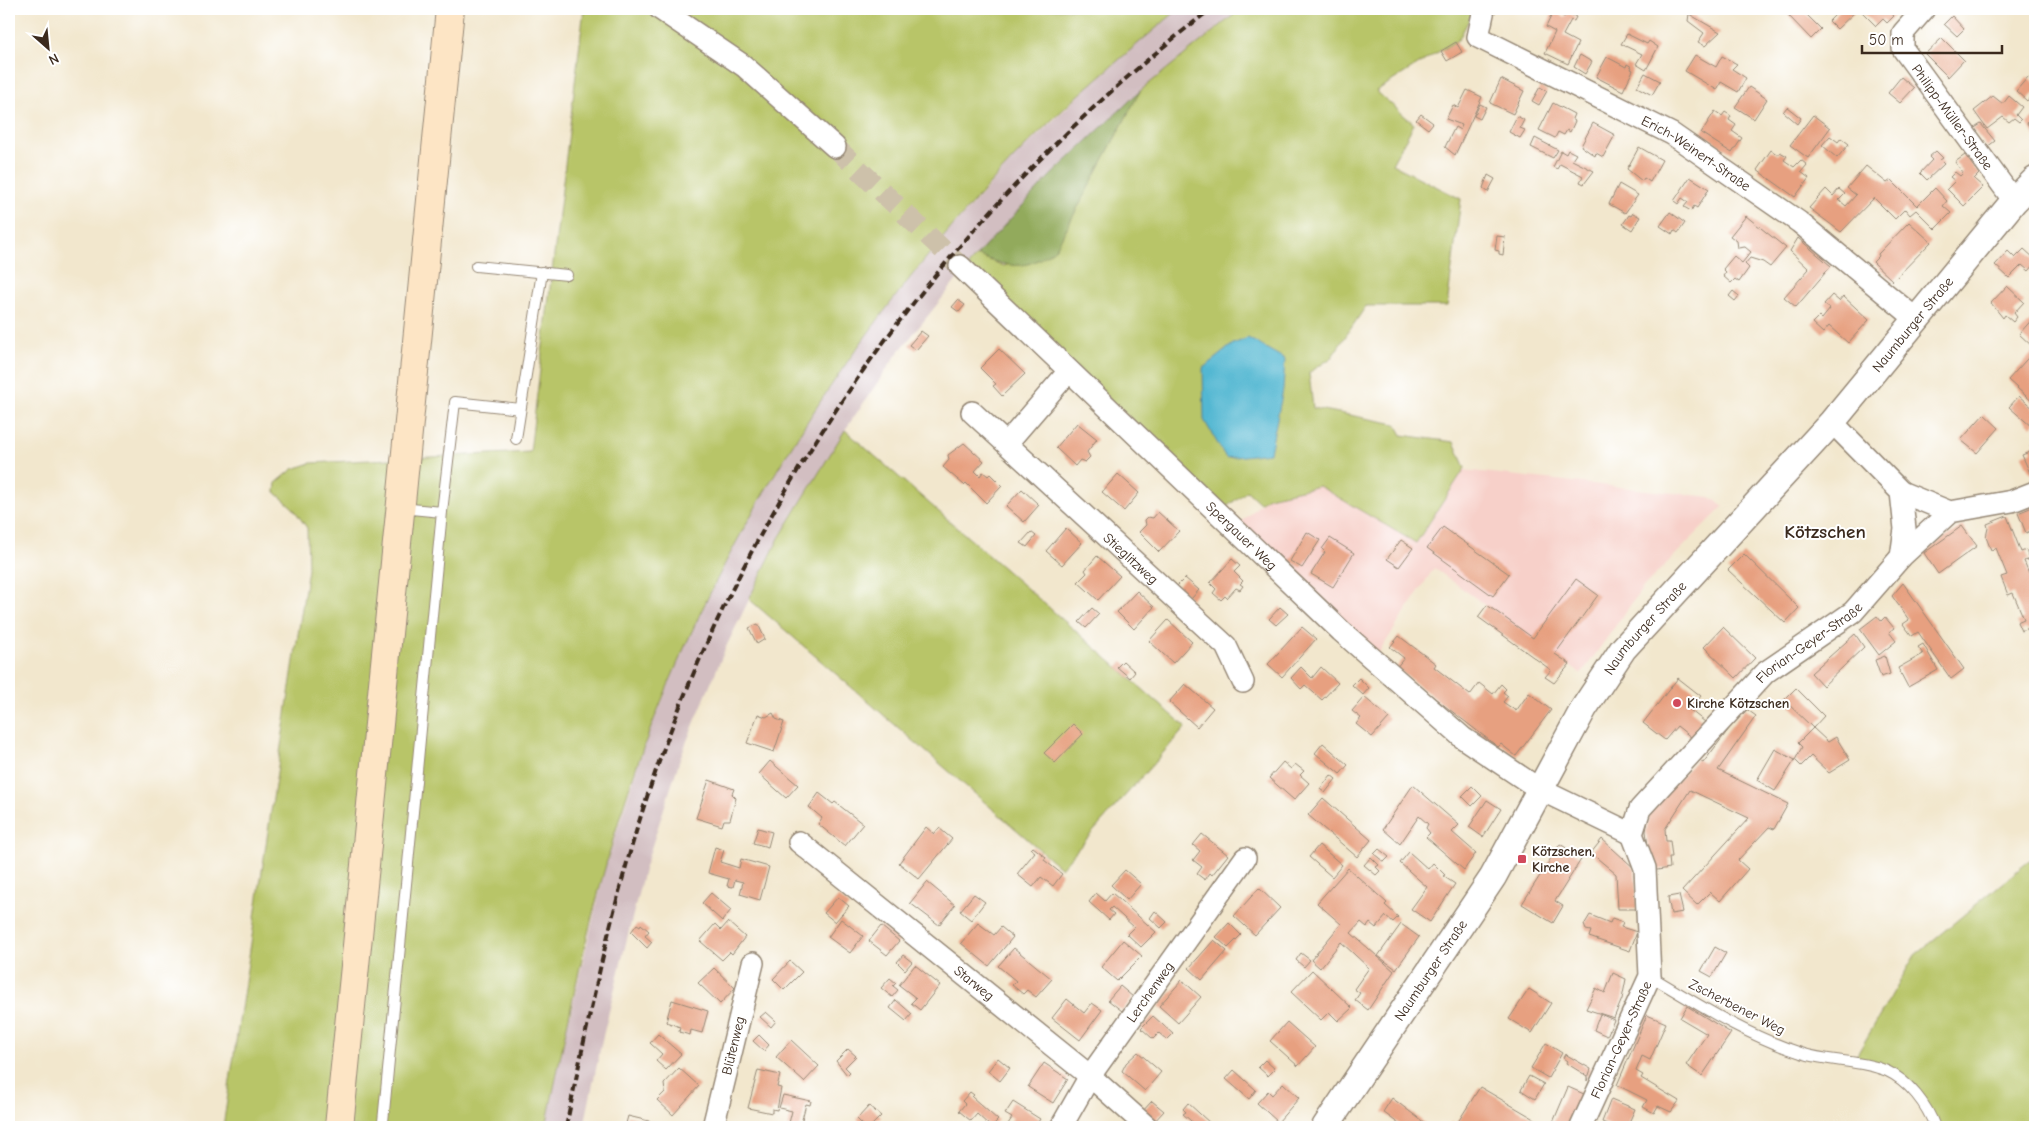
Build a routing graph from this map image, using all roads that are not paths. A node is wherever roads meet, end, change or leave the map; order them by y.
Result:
1 (450, 9) edge
2 (660, 9) edge
3 (1483, 9) edge
4 (1924, 9) edge
5 (835, 147) tunnel mouth
6 (2035, 180) edge
7 (2014, 201) junction
8 (476, 266) dead end
9 (960, 266) tunnel mouth
10 (542, 272) junction
11 (567, 275) dead end
12 (1916, 319) junction
13 (1069, 371) junction
14 (520, 409) junction
15 (972, 412) dead end
16 (1832, 422) junction
17 (516, 438) dead end
18 (1007, 444) junction
19 (1902, 492) junction
20 (2035, 492) edge
21 (400, 508) junction
22 (442, 512) junction
23 (1950, 512) junction
24 (1901, 557) junction
25 (1243, 682) dead end
26 (1539, 789) junction
27 (1632, 834) junction
28 (799, 842) dead end
29 (1245, 858) dead end
30 (753, 963) dead end
31 (1650, 976) junction
32 (1090, 1076) junction
33 (382, 1122) dead end
34 (339, 1127) edge
35 (713, 1127) edge
36 (1061, 1127) edge
37 (1147, 1127) edge
38 (1325, 1127) edge
39 (1581, 1127) edge
40 (1935, 1127) edge

1 - 21 main road
2 - 5 street
3 - 12 street, Erich-Weinert-Straße
4 - 7 street, Philipp-Müller-Straße
6 - 7 street, Naumburger Straße
7 - 12 street, Naumburger Straße
8 - 10 lane
9 - 13 street, Spergauer Weg
10 - 11 lane
10 - 14 lane
12 - 16 street, Naumburger Straße
13 - 18 street
13 - 26 street, Spergauer Weg
14 - 17 lane
14 - 22 lane
15 - 18 street, Stieglitzweg
16 - 19 street
16 - 26 street, Naumburger Straße
18 - 25 street, Stieglitzweg
19 - 23 street
19 - 24 street
20 - 23 street
21 - 22 lane
21 - 34 main road
22 - 33 lane
23 - 24 street, Florian-Geyer-Straße
24 - 27 street, Florian-Geyer-Straße
26 - 27 street, Spergauer Weg
26 - 38 street, Naumburger Straße
27 - 31 street, Florian-Geyer-Straße
28 - 32 street, Starweg
29 - 32 street, Lerchenweg
30 - 35 street, Blütenweg
31 - 39 street, Florian-Geyer-Straße
31 - 40 lane, Zscherbener Weg
32 - 36 street, Lerchenweg
32 - 37 street, Starweg

